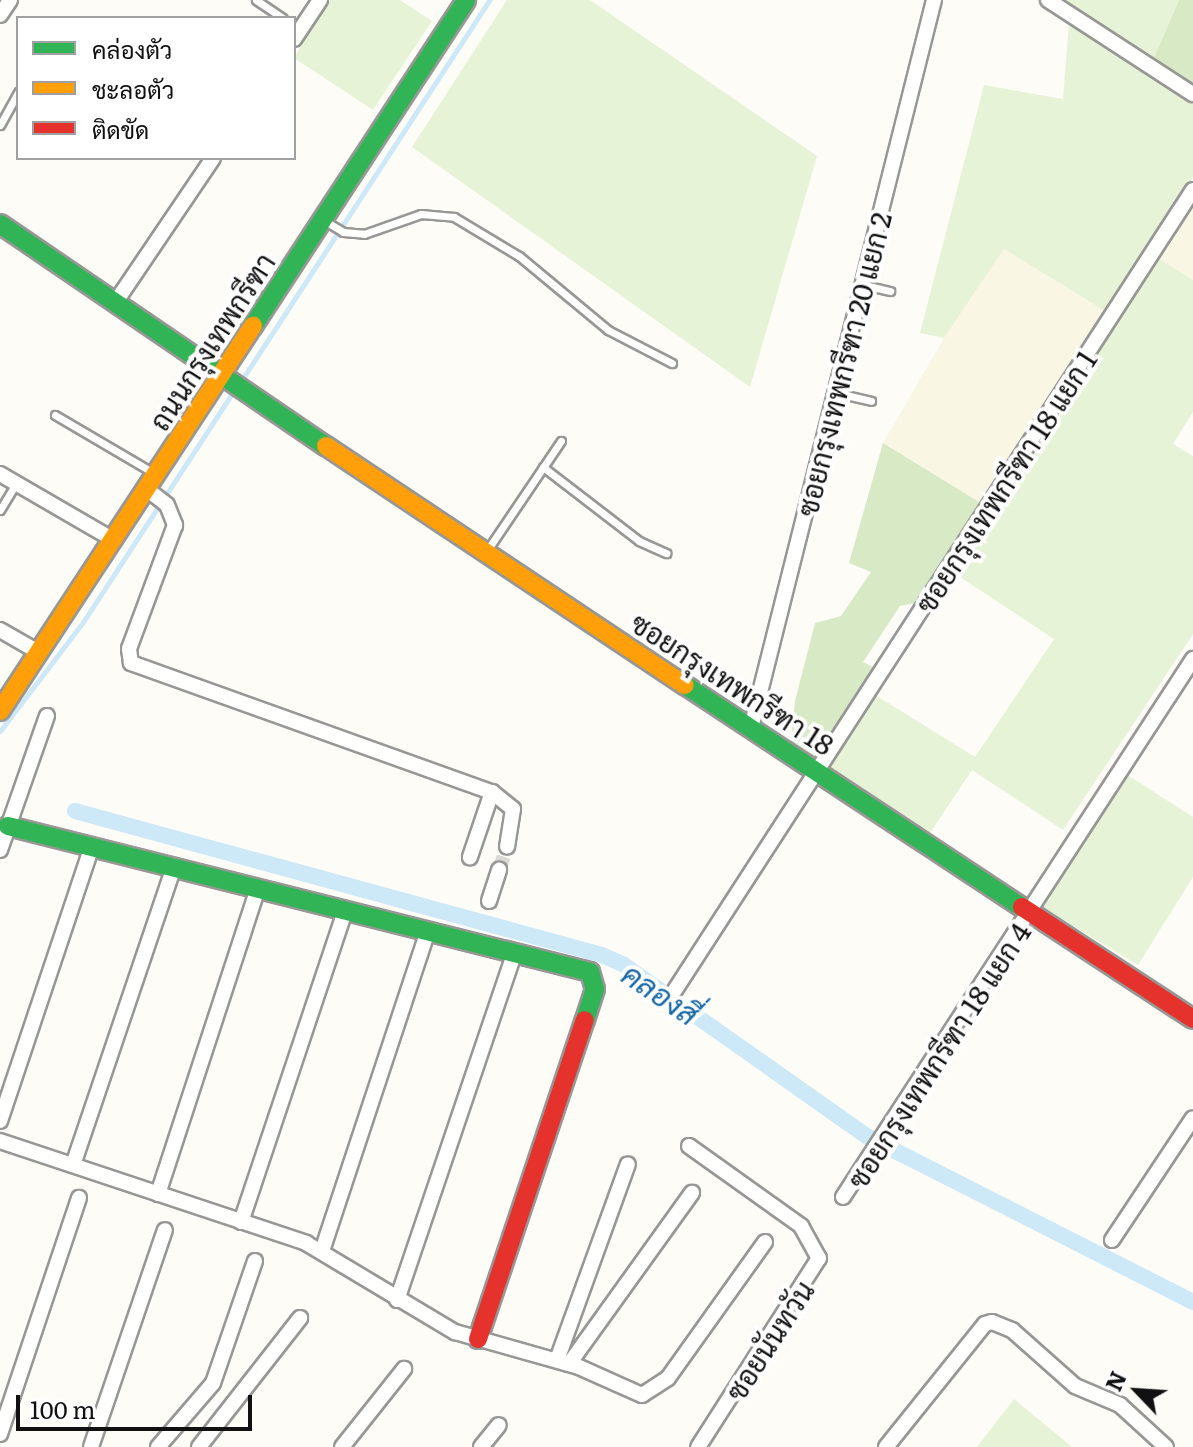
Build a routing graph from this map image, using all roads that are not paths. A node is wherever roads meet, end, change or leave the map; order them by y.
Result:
1 (10, 0) edge
2 (256, 0) edge
3 (320, 0) edge
4 (466, 0) edge
5 (934, 0) edge
6 (1048, 0) edge
7 (0, 15) edge
8 (280, 16) edge
9 (296, 31) edge
10 (1193, 94) edge
11 (16, 96) edge
12 (0, 125) edge
13 (212, 160) edge
14 (1193, 190) edge
15 (326, 222) junction
16 (0, 224) edge
17 (864, 285) junction
18 (890, 291) dead end
19 (117, 300) junction
20 (672, 363) dead end
21 (234, 381) junction
22 (837, 393) junction
23 (871, 401) dead end
24 (55, 415) dead end
25 (561, 441) dead end
26 (543, 467) junction
27 (0, 474) edge
28 (16, 483) junction
29 (158, 491) junction
30 (0, 510) edge
31 (114, 540) junction
32 (666, 553) dead end
33 (485, 554) junction
34 (0, 630) edge
35 (40, 653) junction
36 (1193, 659) edge
37 (0, 711) edge
38 (47, 716) dead end
39 (751, 728) junction
40 (817, 772) junction
41 (492, 792) junction
42 (8, 826) junction
43 (92, 846) junction
44 (507, 847) tunnel mouth
45 (0, 850) edge
46 (470, 857) dead end
47 (174, 866) junction
48 (499, 870) tunnel mouth
49 (258, 888) junction
50 (489, 901) dead end
51 (346, 909) junction
52 (1032, 913) junction
53 (428, 930) junction
54 (515, 951) junction
55 (675, 990) dead end
56 (1193, 1019) edge
57 (1193, 1118) edge
58 (0, 1121) edge
59 (0, 1141) edge
60 (689, 1146) dead end
61 (628, 1164) dead end
62 (73, 1165) junction
63 (692, 1193) dead end
64 (158, 1194) junction
65 (843, 1197) dead end
66 (79, 1198) dead end
67 (241, 1222) junction
68 (165, 1230) dead end
69 (1112, 1240) dead end
70 (765, 1242) dead end
71 (322, 1251) junction
72 (255, 1261) dead end
73 (397, 1300) junction
74 (300, 1318) dead end
75 (478, 1339) junction
76 (563, 1362) junction
77 (404, 1369) dead end
78 (499, 1425) dead end
79 (0, 1434) edge
80 (91, 1447) edge
81 (158, 1447) edge
82 (199, 1447) edge
83 (342, 1447) edge
84 (481, 1447) edge
85 (698, 1447) edge
86 (886, 1447) edge
87 (1166, 1447) edge

1 - 7 street
2 - 8 lane
3 - 9 street
4 - 15 street, ถนนกรุงเทพกรีฑา
5 - 17 street, ซอยกรุงเทพกรีฑา 20 แยก 2
6 - 10 street
11 - 12 lane
13 - 19 street
14 - 40 street, ซอยกรุงเทพกรีฑา 18 แยก 1
15 - 20 lane
15 - 21 street, ถนนกรุงเทพกรีฑา
16 - 19 street, ซอยกรุงเทพกรีฑา 18
17 - 18 lane
17 - 22 street, ซอยกรุงเทพกรีฑา 20 แยก 2
19 - 21 street, ซอยกรุงเทพกรีฑา 18
21 - 29 street, ถนนกรุงเทพกรีฑา
21 - 33 street, ซอยกรุงเทพกรีฑา 18
22 - 23 lane
22 - 39 street, ซอยกรุงเทพกรีฑา 20 แยก 2
24 - 29 lane
25 - 26 lane
26 - 32 lane
26 - 33 lane
27 - 28 street
28 - 30 lane
28 - 31 street
29 - 31 street, ถนนกรุงเทพกรีฑา
29 - 41 street
31 - 35 street, ถนนกรุงเทพกรีฑา
33 - 39 street, ซอยกรุงเทพกรีฑา 18
34 - 35 street
35 - 37 street, ถนนกรุงเทพกรีฑา
36 - 52 street, ซอยกรุงเทพกรีฑา 18 แยก 4
38 - 42 street
39 - 40 street, ซอยกรุงเทพกรีฑา 18
40 - 52 street, ซอยกรุงเทพกรีฑา 18
40 - 55 street, ซอยกรุงเทพกรีฑา 18 แยก 1
41 - 44 street
41 - 46 street
42 - 43 street
42 - 45 street
43 - 47 street
43 - 58 street
47 - 49 street
47 - 62 street
48 - 50 street
49 - 51 street
49 - 64 street
51 - 53 street
51 - 67 street
52 - 56 street, ซอยกรุงเทพกรีฑา 18
52 - 65 street, ซอยกรุงเทพกรีฑา 18 แยก 4
53 - 54 street
53 - 71 street
54 - 73 street
54 - 75 street
57 - 69 street
59 - 62 street
60 - 85 street, ซอยนันทวัน
61 - 76 street
62 - 64 street
63 - 76 street
64 - 67 street
66 - 79 street
67 - 71 street
68 - 80 street
70 - 76 street
71 - 73 street
72 - 81 street
73 - 75 street
74 - 82 street
75 - 76 street
77 - 83 street
78 - 84 street
86 - 87 street

